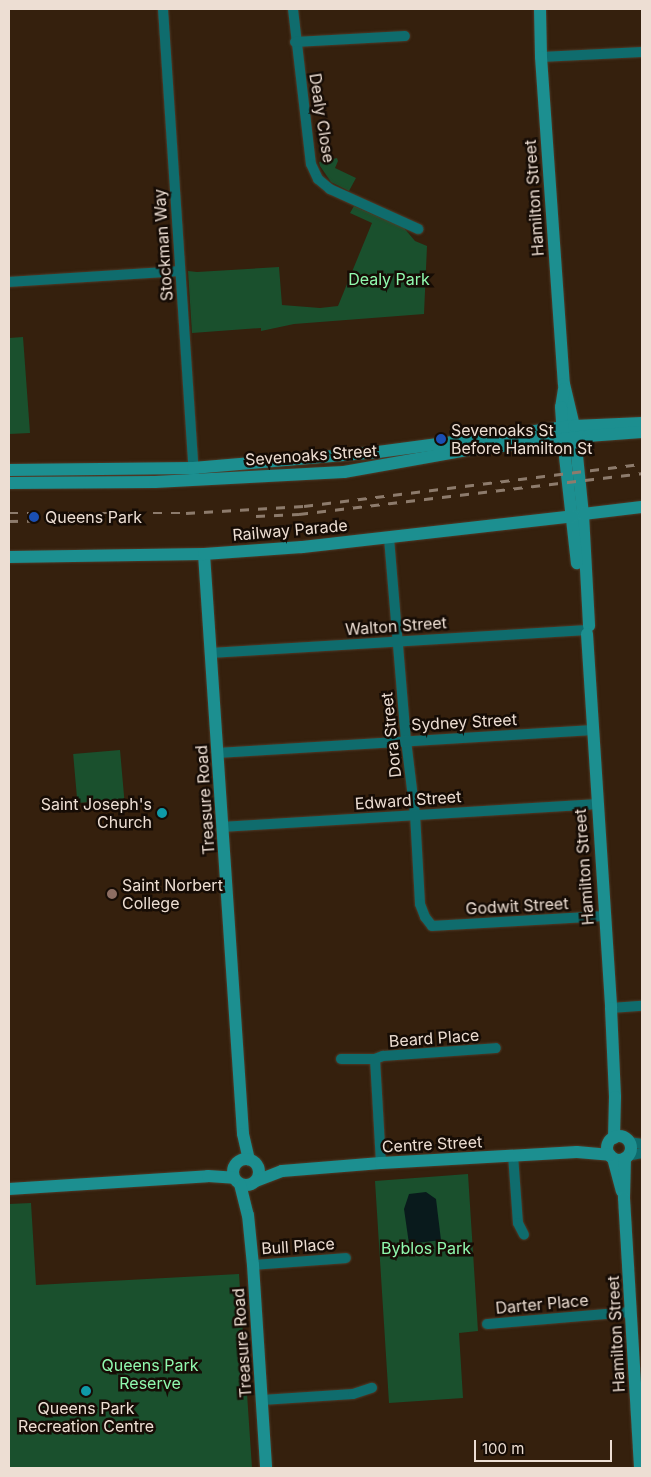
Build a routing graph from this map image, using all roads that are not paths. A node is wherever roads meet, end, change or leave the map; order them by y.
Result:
1 (163, 9) edge
2 (293, 9) edge
3 (540, 9) edge
4 (405, 36) dead end
5 (295, 42) junction
6 (642, 52) edge
7 (541, 58) junction
8 (418, 230) dead end
9 (180, 271) junction
10 (9, 282) edge
11 (642, 422) edge
12 (642, 432) edge
13 (568, 433) junction
14 (9, 470) edge
15 (194, 474) junction
16 (9, 483) edge
17 (642, 507) edge
18 (578, 515) junction
19 (389, 538) junction
20 (204, 554) junction
21 (9, 557) edge
22 (585, 629) junction
23 (397, 641) junction
24 (212, 653) junction
25 (592, 730) junction
26 (406, 740) junction
27 (218, 752) junction
28 (597, 804) junction
29 (415, 814) junction
30 (222, 827) junction
31 (604, 916) junction
32 (432, 926) joint
33 (642, 1006) edge
34 (611, 1008) junction
35 (496, 1048) dead end
36 (375, 1059) junction
37 (341, 1060) dead end
38 (642, 1144) edge
39 (619, 1149) junction
40 (642, 1154) edge
41 (513, 1155) junction
42 (381, 1163) junction
43 (245, 1173) junction
44 (9, 1189) edge
45 (524, 1235) dead end
46 (346, 1258) dead end
47 (253, 1265) junction
48 (631, 1312) junction
49 (487, 1324) dead end
50 (638, 1377) edge
51 (372, 1388) dead end
52 (262, 1400) junction
53 (266, 1468) edge
54 (640, 1468) edge

1 - 9 street, Stockman Way
2 - 5 street, Dealy Close
3 - 7 street, Hamilton Street
4 - 5 street
5 - 8 street, Dealy Close
6 - 7 street
7 - 13 street, Hamilton Street
9 - 10 street
9 - 15 street, Stockman Way
11 - 13 street, Sevenoaks Street
12 - 13 street, Sevenoaks Street
13 - 15 street, Sevenoaks Street
13 - 18 street, Hamilton Street
14 - 15 street, Sevenoaks Street
15 - 16 street, Sevenoaks Street
17 - 18 street, Railway Parade
18 - 19 street, Railway Parade
18 - 22 street, Hamilton Street
19 - 20 street, Railway Parade
19 - 23 street, Dora Street
20 - 21 street, Railway Parade
20 - 24 street, Treasure Road
22 - 23 street, Walton Street
22 - 25 street, Hamilton Street
23 - 24 street, Walton Street
23 - 26 street, Dora Street
24 - 27 street, Treasure Road
25 - 26 street, Sydney Street
25 - 28 street, Hamilton Street
26 - 27 street, Sydney Street
26 - 29 street, Dora Street
27 - 30 street, Treasure Road
28 - 29 street, Edward Street
28 - 31 street, Hamilton Street
29 - 30 street, Edward Street
29 - 32 street, Dora Street
30 - 43 street, Treasure Road
31 - 32 street, Godwit Street
31 - 34 street, Hamilton Street
33 - 34 street
34 - 39 street, Hamilton Street
35 - 36 street, Beard Place
36 - 37 street, Beard Place
36 - 42 street, Beard Place
38 - 39 street, Centre Street
39 - 40 street, Centre Street
39 - 41 street, Centre Street
39 - 48 street, Hamilton Street
41 - 42 street, Centre Street
41 - 45 street
42 - 43 street, Centre Street
43 - 44 street, Centre Street
43 - 47 street, Treasure Road
46 - 47 street, Bull Place
47 - 52 street, Treasure Road
48 - 49 street, Darter Place
48 - 50 street, Hamilton Street
50 - 54 street, Hamilton Street
51 - 52 street
52 - 53 street, Treasure Road

